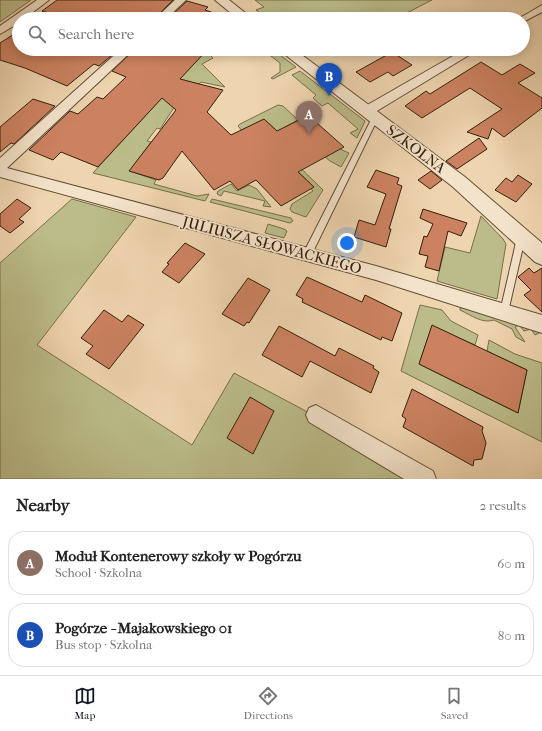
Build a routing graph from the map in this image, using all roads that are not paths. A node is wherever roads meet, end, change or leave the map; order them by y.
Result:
1 (44, 0) edge
2 (181, 0) edge
3 (221, 0) edge
4 (542, 8) edge
5 (27, 12) edge
6 (168, 12) edge
7 (237, 12) edge
8 (530, 15) edge
9 (12, 23) edge
10 (0, 31) edge
11 (120, 56) edge
12 (294, 56) edge
13 (462, 56) edge
14 (371, 114) junction
15 (0, 166) edge
16 (0, 172) edge
17 (520, 235) junction
18 (307, 255) junction
19 (542, 256) edge
20 (504, 312) junction
21 (542, 324) edge
22 (316, 415) dead end
23 (425, 479) edge

1 - 5 street
2 - 6 street
3 - 7 street
4 - 8 street
9 - 10 street
11 - 15 street
12 - 14 street, SZKOLNA
13 - 14 street
14 - 17 street, SZKOLNA
14 - 18 lane
16 - 18 street, JULIUSZA SŁOWACKIEGO
17 - 19 street, SZKOLNA
17 - 20 lane
18 - 20 street, JULIUSZA SŁOWACKIEGO
20 - 21 street, JULIUSZA SŁOWACKIEGO
22 - 23 street

